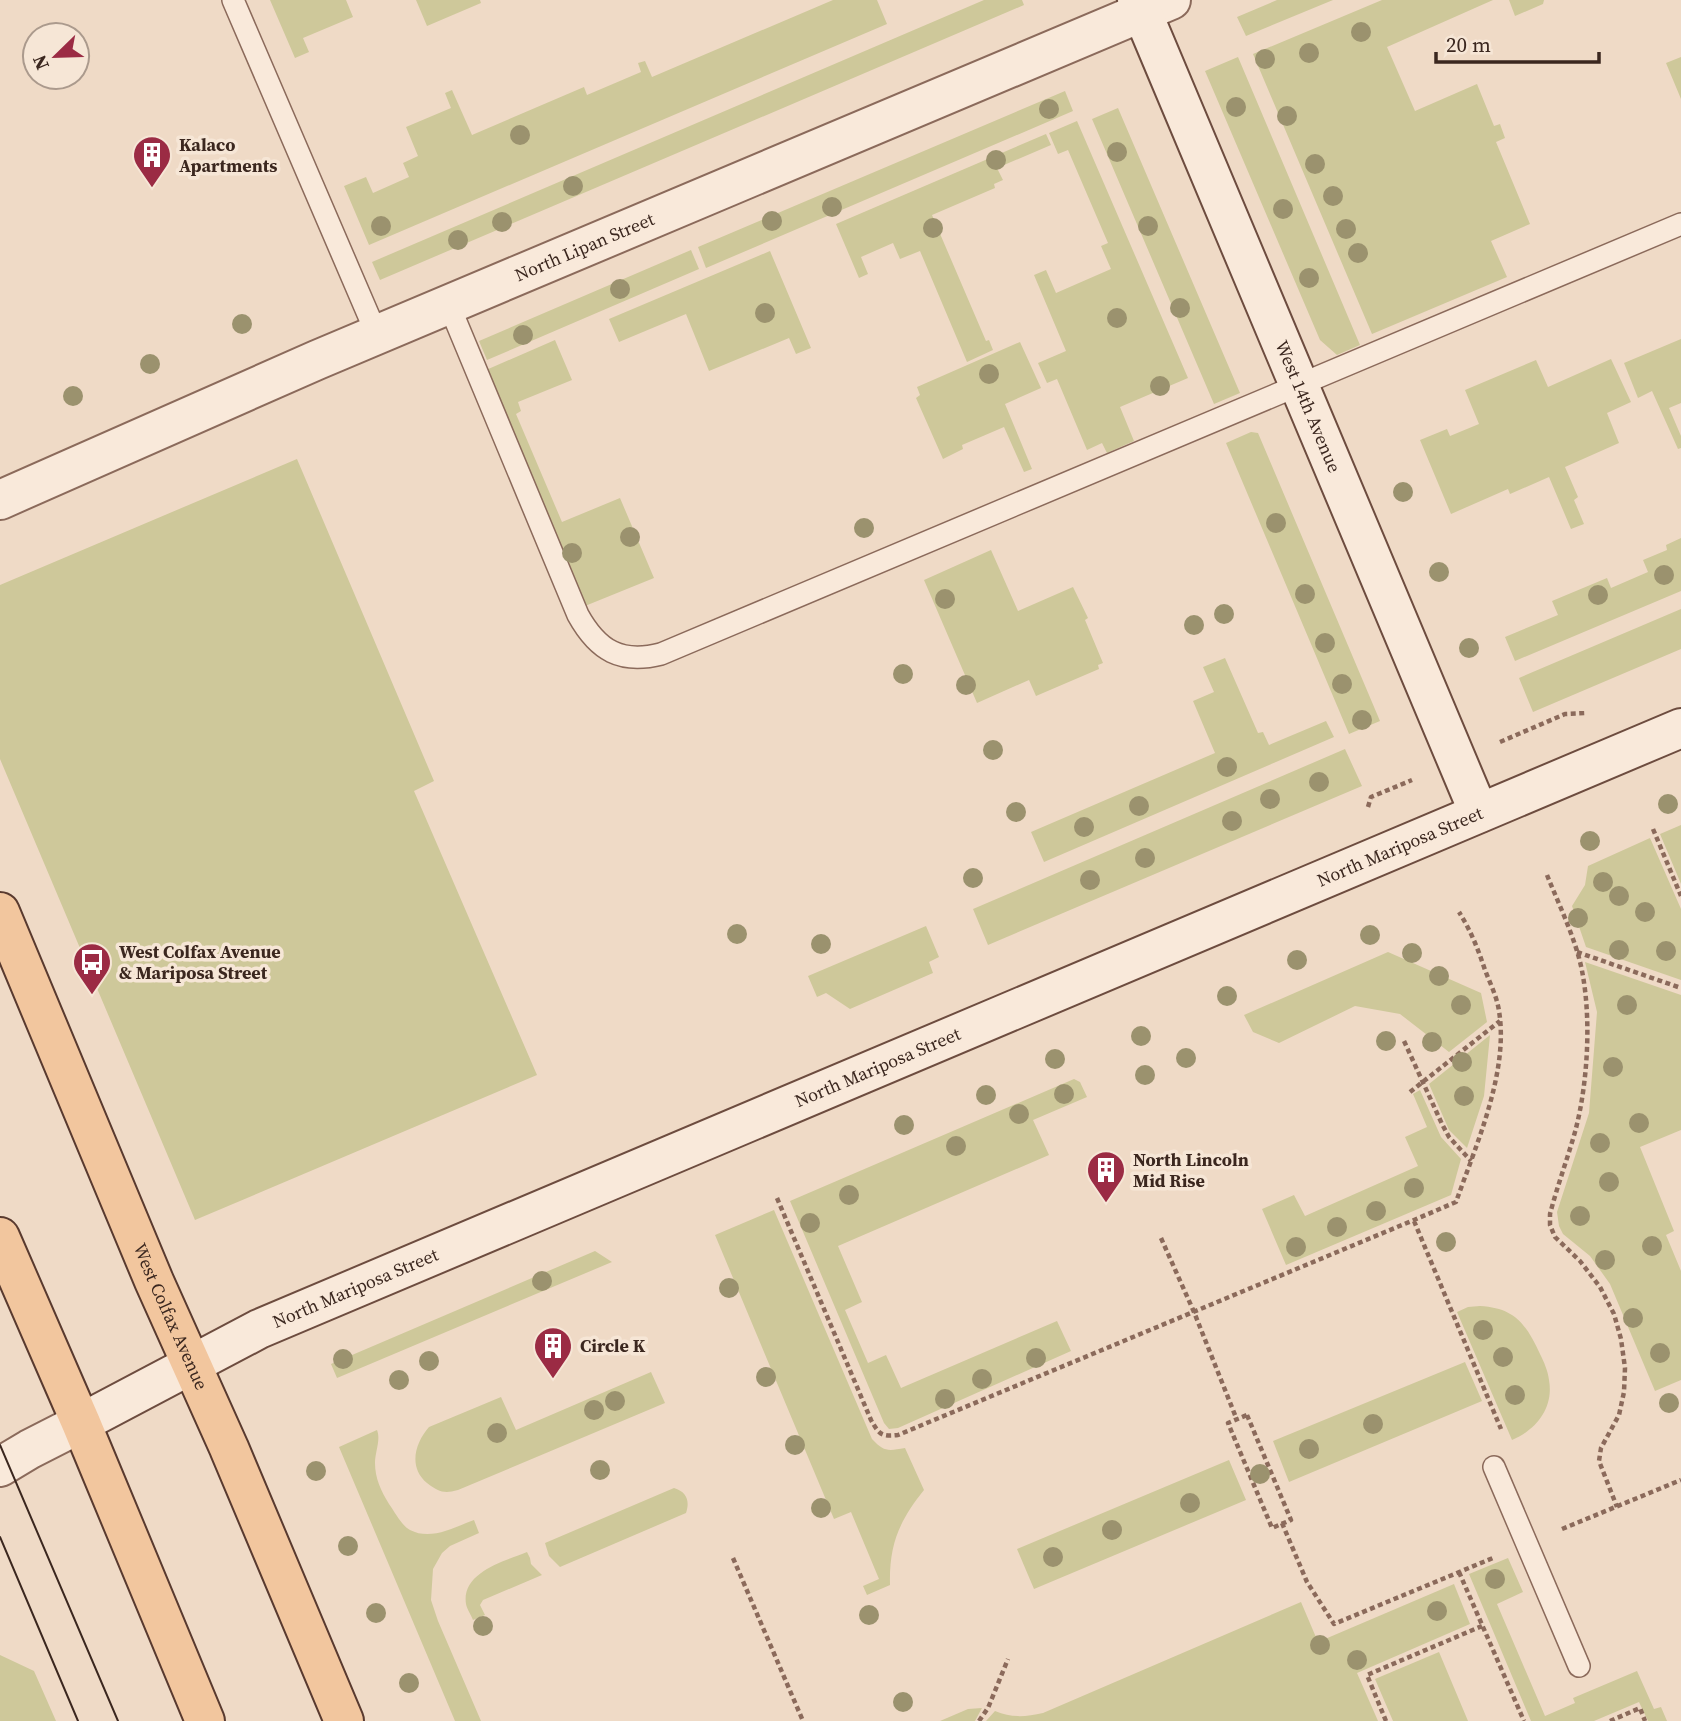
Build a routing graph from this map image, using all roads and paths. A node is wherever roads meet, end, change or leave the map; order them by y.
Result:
1 (233, 0) edge
2 (1150, 4) edge
3 (1681, 225) edge
4 (449, 305) junction
5 (377, 335) junction
6 (1298, 385) junction
7 (0, 500) edge
8 (1681, 728) edge
9 (1530, 729) dead end
10 (1502, 741) dead end
11 (1403, 784) dead end
12 (1371, 797) dead end
13 (1479, 813) junction
14 (1653, 829) dead end
15 (1547, 876) dead end
16 (1681, 896) edge
17 (0, 912) edge
18 (1459, 912) dead end
19 (1577, 952) junction
20 (1681, 988) edge
21 (1500, 1020) junction
22 (1404, 1041) dead end
23 (1423, 1082) junction
24 (1410, 1092) dead end
25 (1471, 1161) junction
26 (777, 1198) dead end
27 (1414, 1220) junction
28 (0, 1237) edge
29 (1161, 1238) dead end
30 (1194, 1312) junction
31 (191, 1364) junction
32 (1237, 1419) junction
33 (81, 1423) junction
34 (1503, 1433) dead end
35 (0, 1467) edge
36 (1494, 1467) dead end
37 (1681, 1480) edge
38 (1617, 1507) junction
39 (1282, 1523) junction
40 (1527, 1544) junction
41 (733, 1558) dead end
42 (1459, 1572) junction
43 (1482, 1626) junction
44 (1008, 1659) dead end
45 (1578, 1666) dead end
46 (205, 1721) edge
47 (344, 1721) edge
48 (803, 1721) edge
49 (979, 1721) edge
50 (1386, 1721) edge
51 (1524, 1721) edge
52 (1610, 1721) edge
53 (1645, 1721) edge

1 - 5 lane
2 - 4 street, North Lipan Street
2 - 6 street, West 14th Avenue
3 - 6 lane
4 - 5 street, North Lipan Street
4 - 6 lane
5 - 7 street, North Lipan Street
6 - 13 street, West 14th Avenue
8 - 13 street, North Mariposa Street
9 - 10 path
11 - 12 path
13 - 31 street, North Mariposa Street
14 - 16 path
15 - 19 path
17 - 31 main road, West Colfax Avenue
18 - 21 path
19 - 20 path
19 - 38 path
21 - 23 path
21 - 25 path
22 - 23 path
23 - 24 path
23 - 25 path
25 - 27 path
26 - 30 path
27 - 30 path
27 - 34 path
28 - 33 main road
29 - 30 path
30 - 32 path
31 - 33 street, North Mariposa Street
31 - 47 main road, West Colfax Avenue
32 - 39 path
32 - 39 path
33 - 35 street, North Mariposa Street
33 - 46 main road
36 - 40 lane
37 - 38 path
38 - 40 path
39 - 42 path
40 - 42 path
40 - 45 lane
41 - 48 path
42 - 43 path
43 - 50 path
43 - 51 path
44 - 49 path
52 - 53 path

